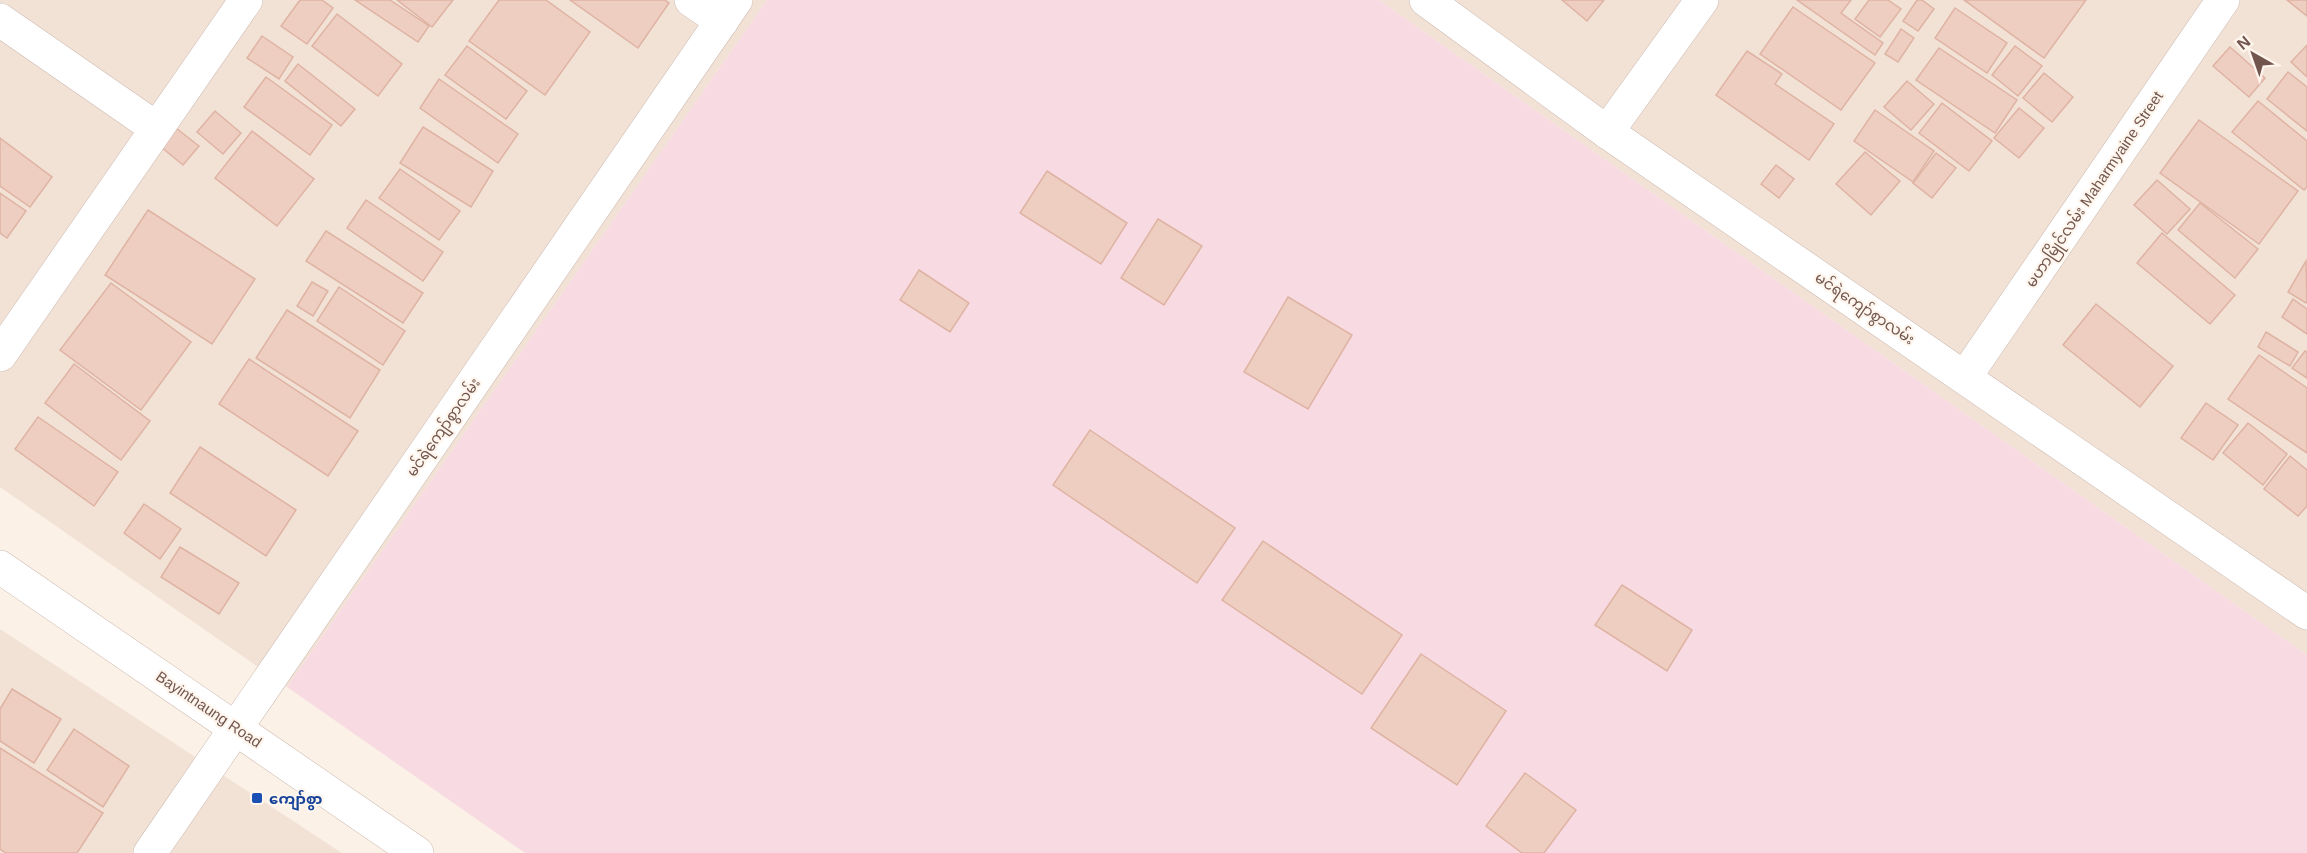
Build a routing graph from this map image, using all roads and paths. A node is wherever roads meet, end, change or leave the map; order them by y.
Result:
1 (246, 0) edge
2 (691, 0) edge
3 (1426, 0) edge
4 (1702, 0) edge
5 (2223, 0) edge
6 (729, 10) edge
7 (0, 20) edge
8 (156, 128) junction
9 (1607, 132) junction
10 (0, 355) edge
11 (1965, 377) junction
12 (0, 567) edge
13 (2303, 602) edge
14 (237, 727) junction
15 (150, 853) edge
16 (417, 853) edge

1 - 8 street
2 - 6 street
3 - 9 street, မင်ရဲကျော်စွာလမ်း
4 - 9 street
5 - 11 street, မဟာမြိုင်လမ်း Maharmyaine Street
6 - 14 street, မင်ရဲကျော်စွာလမ်း
7 - 8 street
8 - 10 street
9 - 11 street, မင်ရဲကျော်စွာလမ်း
11 - 13 street, မင်ရဲကျော်စွာလမ်း
12 - 14 street, Bayintnaung Road
14 - 15 street, မင်ရဲကျော်စွာလမ်း
14 - 16 street, Bayintnaung Road

